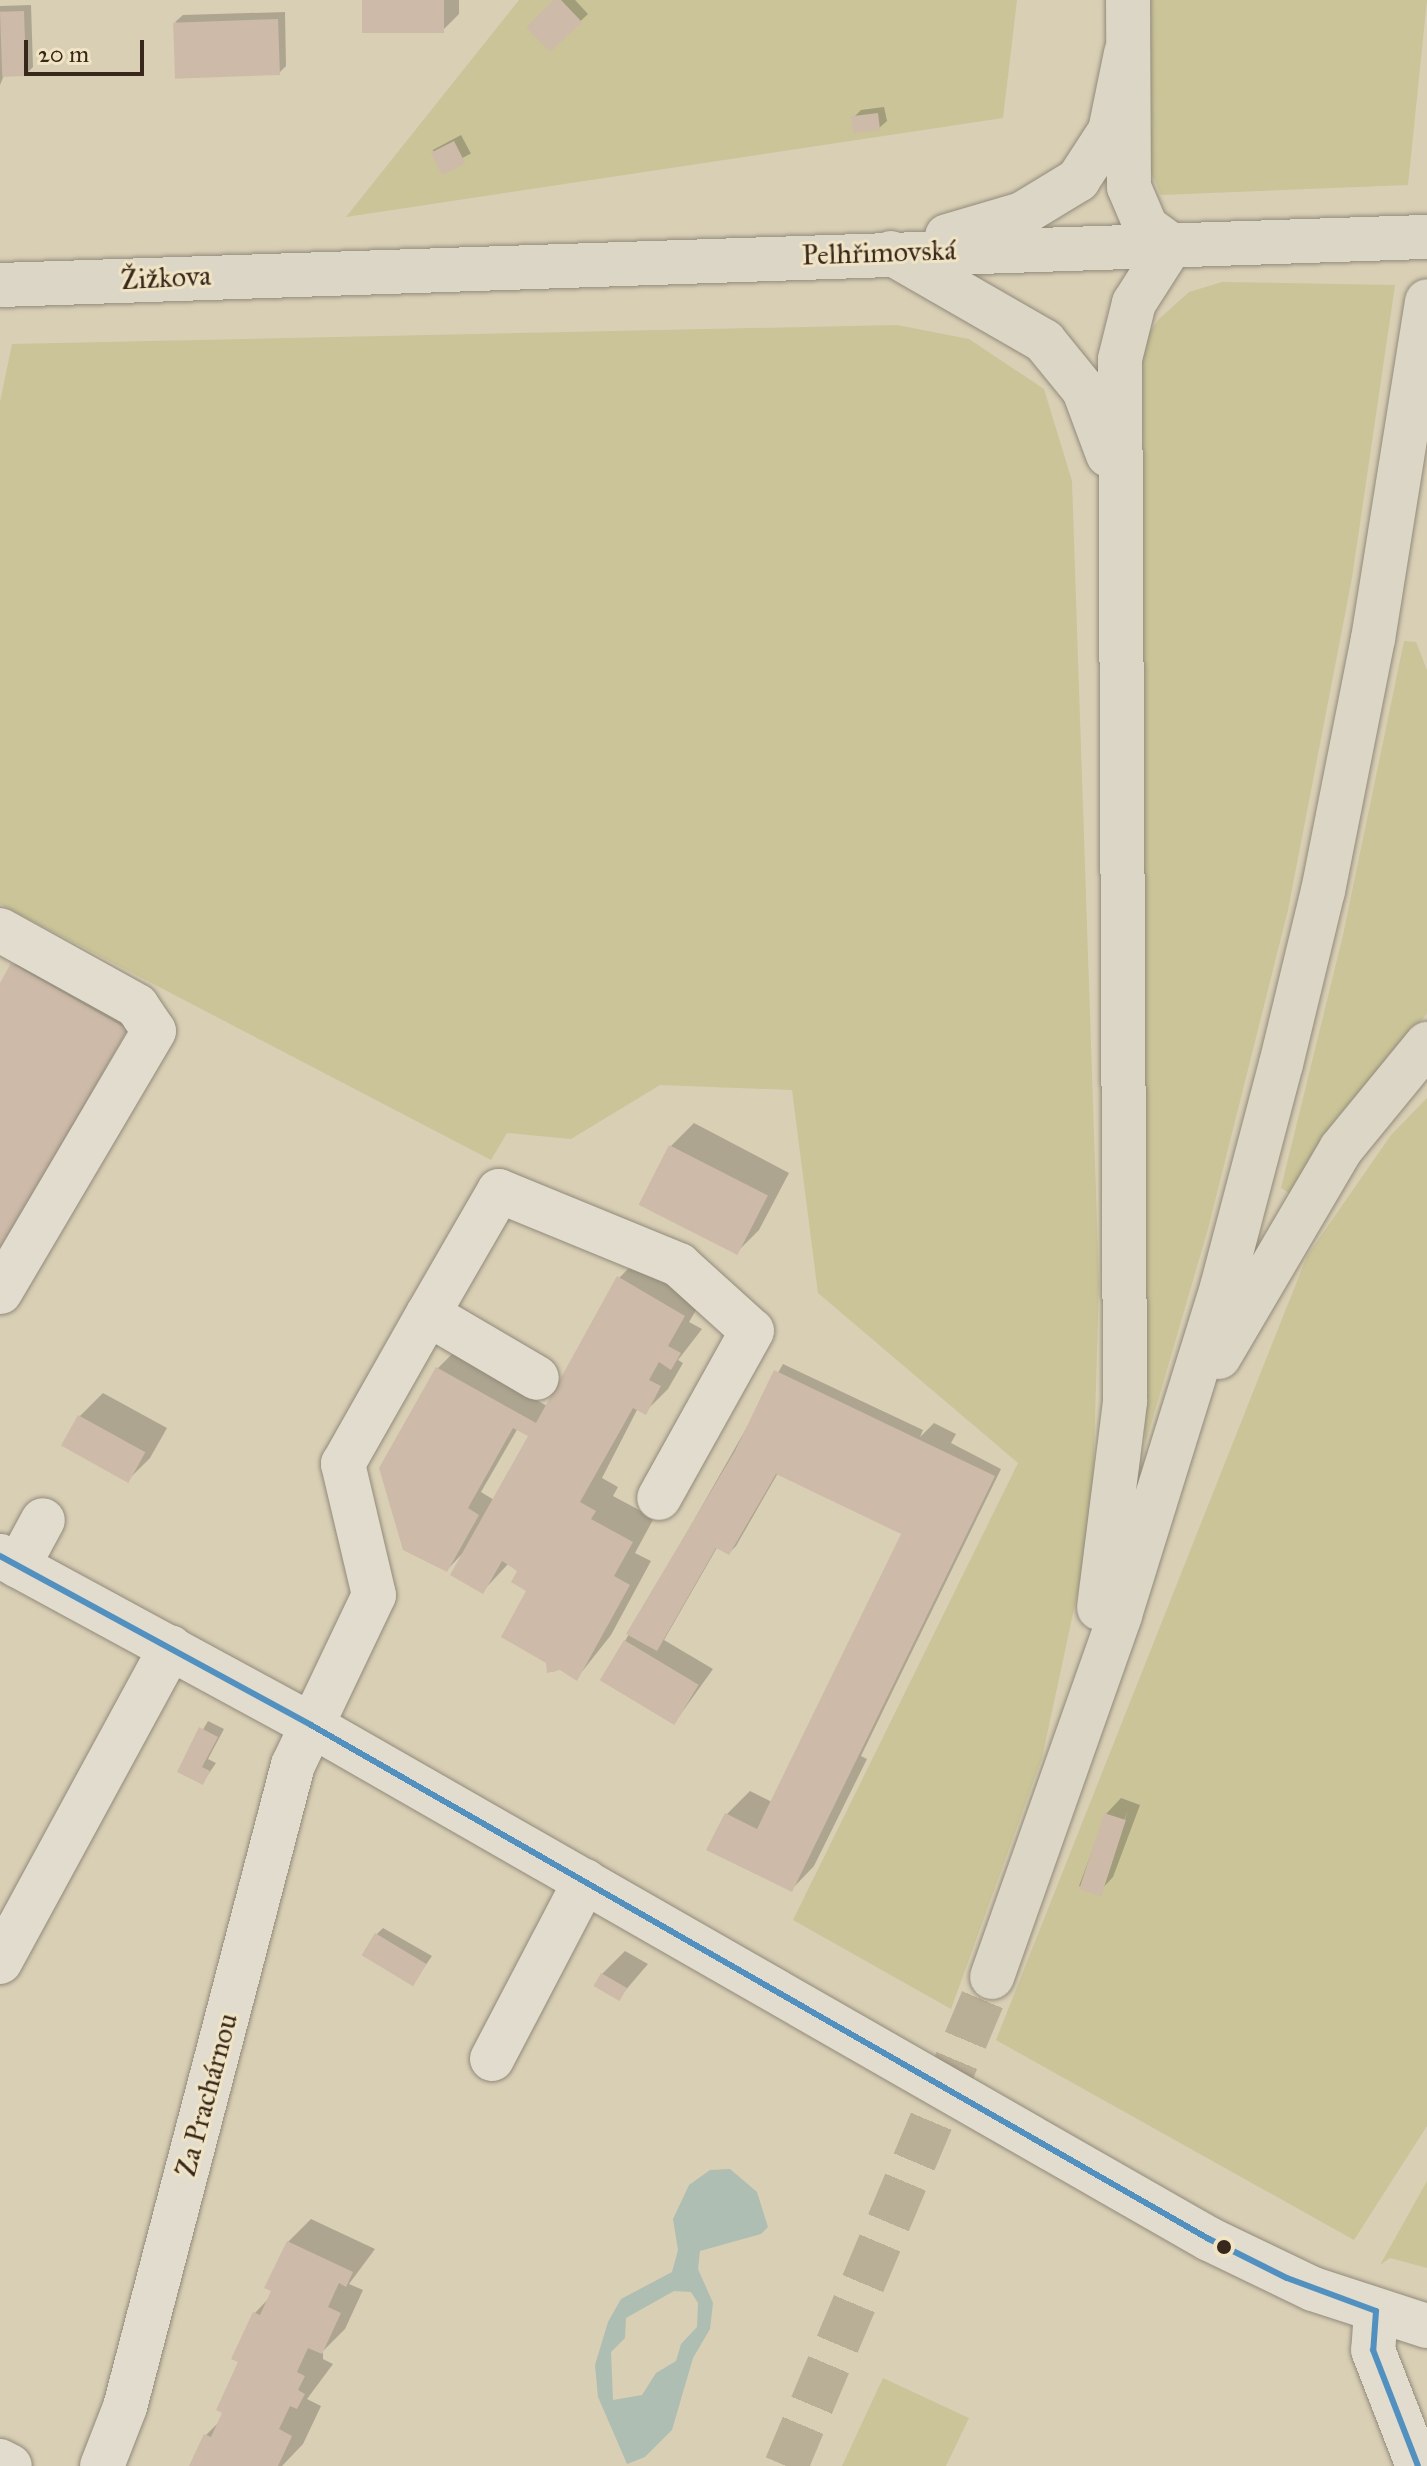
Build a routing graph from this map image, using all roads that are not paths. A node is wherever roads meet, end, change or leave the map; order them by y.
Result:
1 (1128, 0) edge
2 (1126, 53) junction
3 (1427, 237) edge
4 (1171, 245) junction
5 (891, 253) junction
6 (331, 271) joint
7 (0, 285) edge
8 (1427, 301) edge
9 (1121, 501) junction
10 (0, 930) edge
11 (1427, 1044) edge
12 (0, 1292) edge
13 (428, 1314) junction
14 (537, 1378) dead end
15 (1177, 1432) junction
16 (659, 1498) dead end
17 (43, 1520) dead end
18 (9, 1561) edge
19 (171, 1647) junction
20 (311, 1725) junction
21 (1064, 1783) junction
22 (585, 1881) junction
23 (0, 1962) edge
24 (992, 1977) tunnel mouth
25 (492, 2059) dead end
26 (1376, 2311) junction
27 (1427, 2326) edge
28 (0, 2461) edge
29 (10, 2466) edge
30 (102, 2466) edge
31 (1418, 2466) edge

1 - 2 main road
2 - 4 main road
2 - 5 main road
3 - 4 main road, Pelhřimovská
4 - 5 main road, Pelhřimovská
4 - 9 main road
5 - 6 main road, Pelhřimovská
5 - 9 main road
6 - 7 main road, Žižkova
8 - 15 main road
9 - 21 main road
10 - 12 street
11 - 15 main road
13 - 14 street
13 - 16 street, Za Prachárnou
13 - 20 street, Za Prachárnou
15 - 21 main road
17 - 18 street
18 - 19 street
19 - 20 street
19 - 23 street
20 - 22 street
20 - 30 street, Za Prachárnou
21 - 24 main road
22 - 25 street
22 - 26 street
26 - 27 street
26 - 31 street
28 - 29 street

